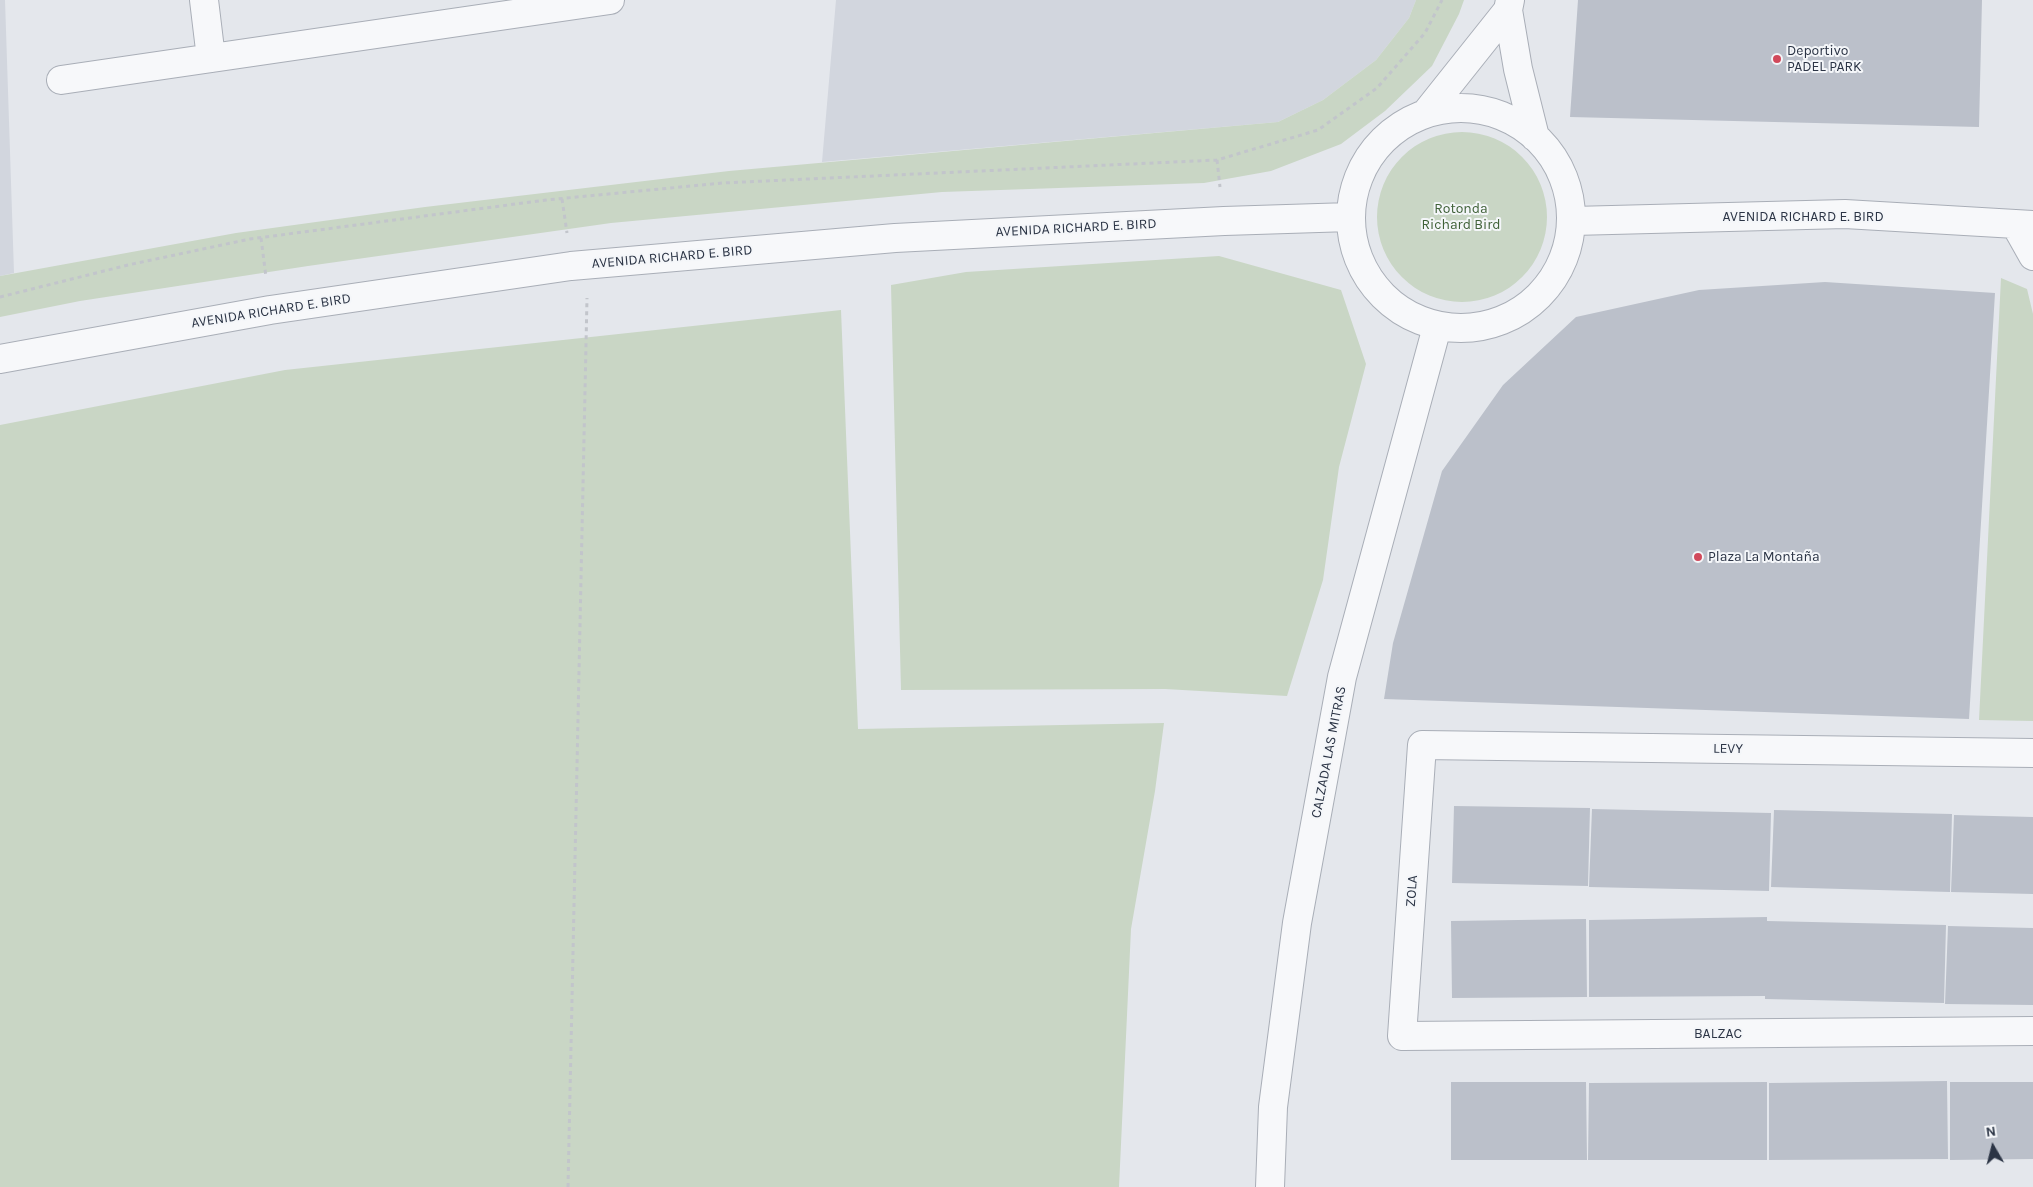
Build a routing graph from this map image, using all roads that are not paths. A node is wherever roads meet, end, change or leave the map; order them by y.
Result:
1 (204, 0) edge
2 (610, 0) edge
3 (1509, 5) edge
4 (211, 58) junction
5 (61, 80) dead end
6 (1426, 113) junction
7 (1536, 137) junction
8 (1350, 217) junction
9 (1573, 221) junction
10 (2024, 224) edge
11 (2033, 256) edge
12 (1437, 327) junction
13 (0, 358) edge
14 (1422, 745) joint
15 (2033, 753) edge
16 (2033, 1031) edge
17 (1402, 1036) joint
18 (1270, 1187) edge

1 - 4 street
2 - 4 street
3 - 6 street
3 - 7 street
4 - 5 street
6 - 7 street
6 - 8 street
7 - 9 street
8 - 12 street
8 - 13 street, AVENIDA RICHARD E. BIRD
9 - 10 street, AVENIDA RICHARD E. BIRD
9 - 12 street
10 - 11 street
12 - 18 street, CALZADA LAS MITRAS
14 - 15 street, LEVY
14 - 17 street, ZOLA
16 - 17 street, BALZAC

